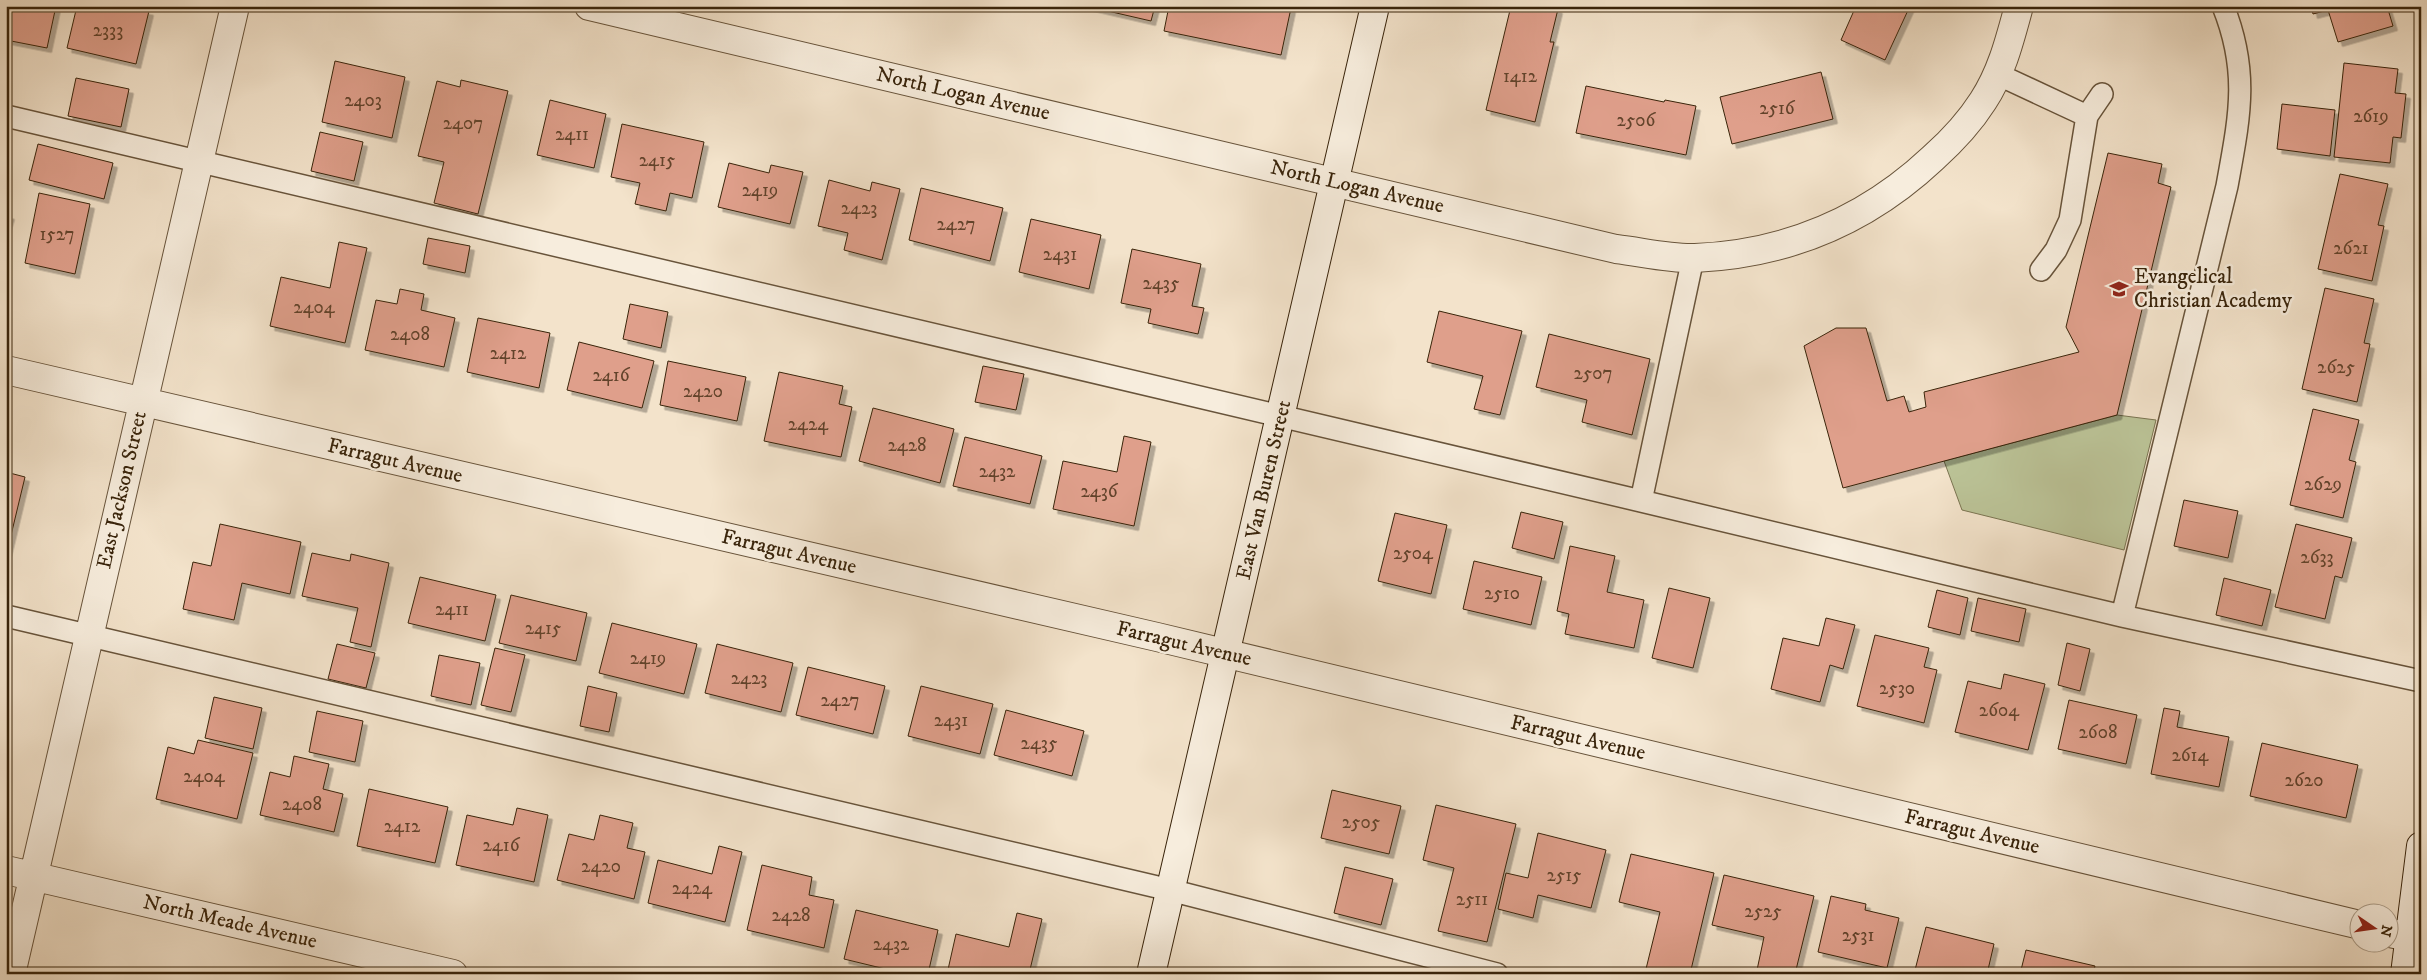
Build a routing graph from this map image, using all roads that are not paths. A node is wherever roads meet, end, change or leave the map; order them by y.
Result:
1 (235, 6) edge
2 (589, 6) edge
3 (1376, 6) edge
4 (2019, 6) edge
5 (2223, 6) edge
6 (1997, 74) junction
7 (2102, 94) dead end
8 (6, 116) edge
9 (2087, 116) junction
10 (199, 161) junction
11 (1335, 182) junction
12 (1693, 258) junction
13 (2041, 270) dead end
14 (6, 370) edge
15 (142, 402) junction
16 (1280, 417) junction
17 (1640, 501) junction
18 (6, 616) edge
19 (2122, 616) junction
20 (89, 635) junction
21 (1227, 654) junction
22 (2421, 681) edge
23 (2421, 846) edge
24 (6, 870) edge
25 (34, 877) junction
26 (1170, 890) junction
27 (2350, 923) edge
28 (2400, 931) edge
29 (2400, 943) edge
30 (11, 974) edge
31 (453, 974) edge
32 (1151, 974) edge
33 (1497, 974) edge
34 (2404, 974) edge

1 - 10 street, East Jackson Street
2 - 11 street, North Logan Avenue
3 - 11 street, East Van Buren Street
4 - 6 street, North Logan Avenue
5 - 19 lane
6 - 9 lane
6 - 12 street, North Logan Avenue
7 - 9 lane
8 - 10 lane
9 - 13 lane
10 - 15 street, East Jackson Street
10 - 16 lane
11 - 12 street, North Logan Avenue
11 - 16 street, East Van Buren Street
12 - 17 lane
14 - 15 street, Farragut Avenue
15 - 20 street, East Jackson Street
15 - 21 street, Farragut Avenue
16 - 17 lane
16 - 21 street, East Van Buren Street
17 - 19 lane
18 - 20 lane
19 - 22 lane
20 - 25 street, East Jackson Street
20 - 26 lane
21 - 26 street, East Van Buren Street
21 - 27 street, Farragut Avenue
23 - 28 street
24 - 25 street, North Meade Avenue
25 - 30 street, East Jackson Street
25 - 31 street, North Meade Avenue
26 - 32 street, East Van Buren Street
26 - 33 lane
29 - 34 street

